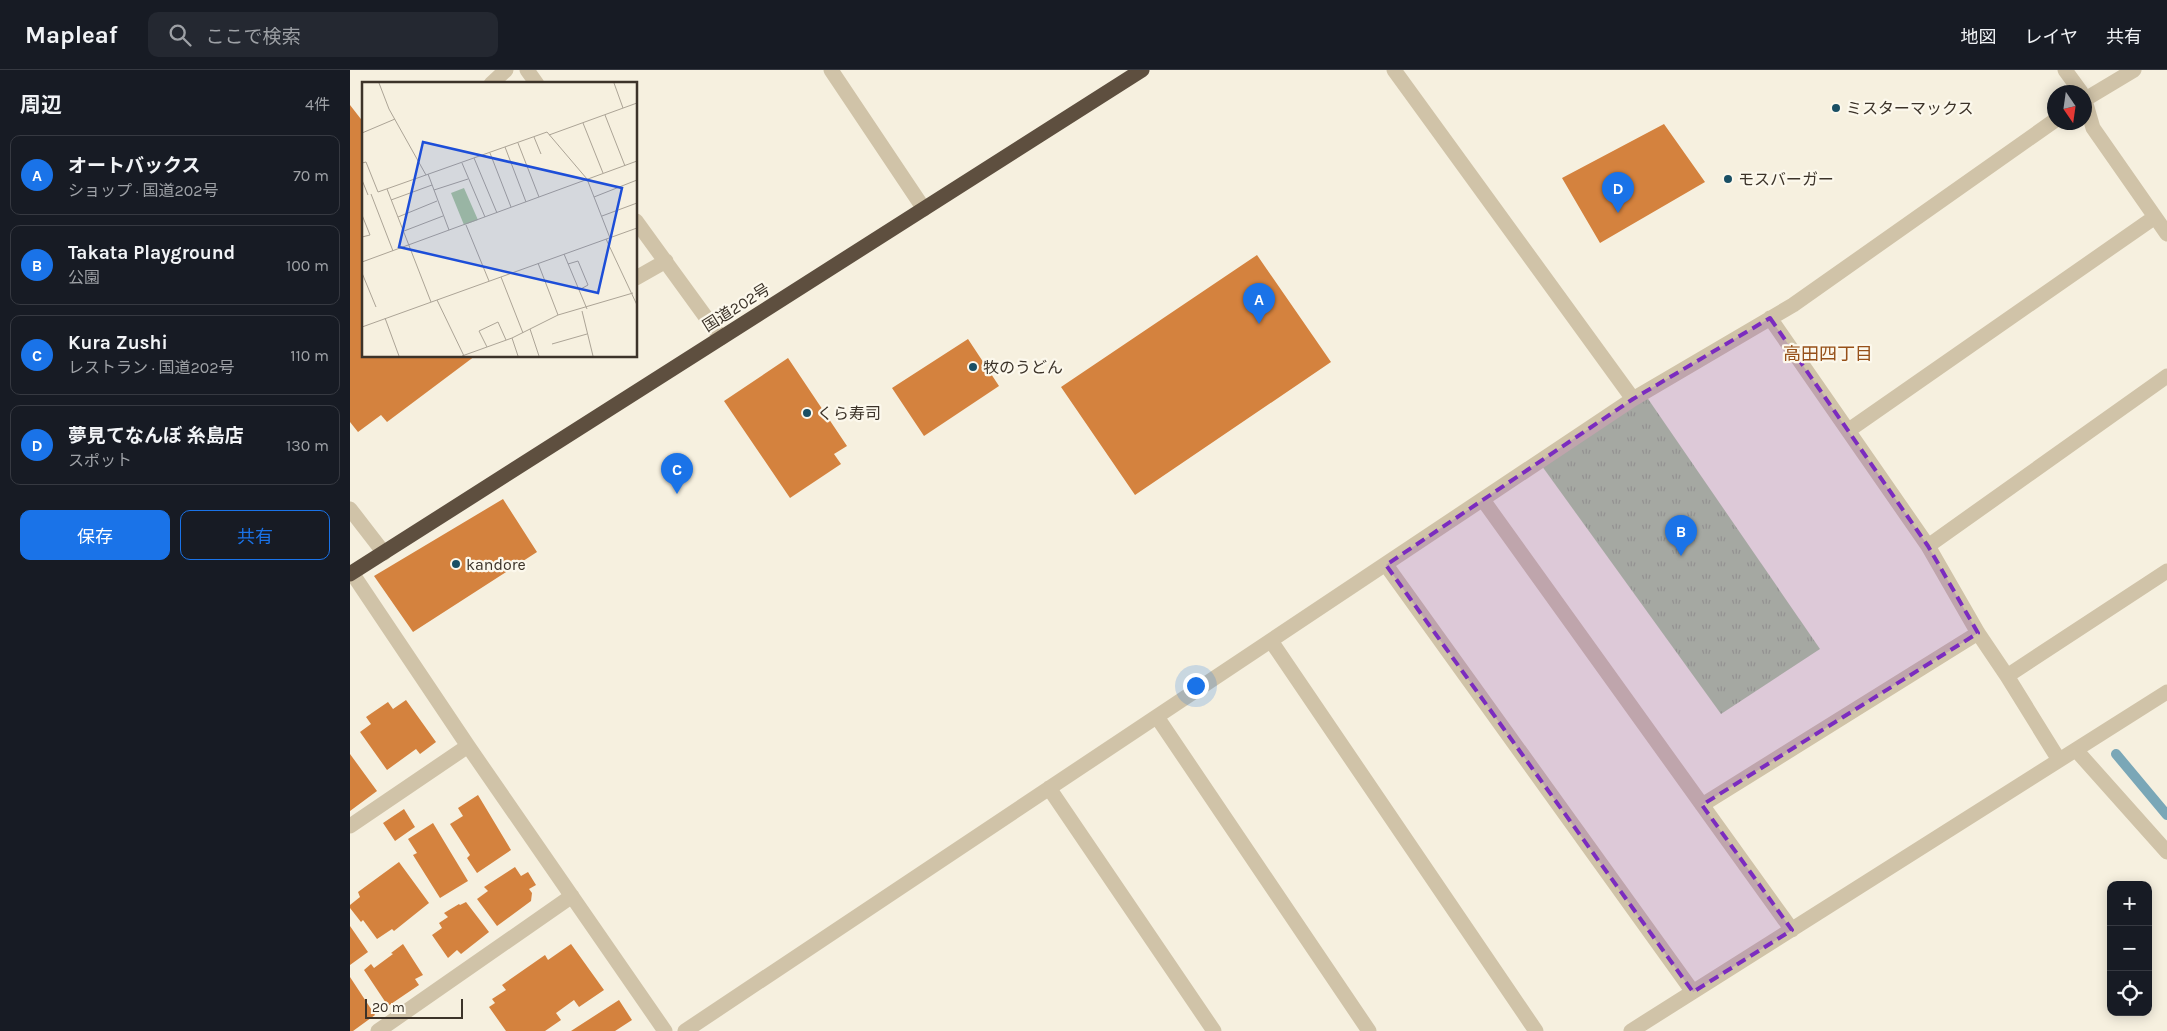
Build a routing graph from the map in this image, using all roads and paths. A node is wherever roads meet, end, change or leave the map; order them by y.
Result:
1 (506, 70) edge
2 (527, 70) edge
3 (831, 70) edge
4 (1142, 70) edge
5 (1394, 70) edge
6 (2066, 70) edge
7 (2134, 70) edge
8 (493, 82) edge
9 (536, 82) edge
10 (2076, 85) edge
11 (2092, 93) edge
12 (2092, 125) edge
13 (2047, 126) edge
14 (924, 209) junction
15 (2155, 217) junction
16 (638, 224) edge
17 (2167, 234) edge
18 (666, 261) junction
19 (638, 277) edge
20 (1770, 318) junction
21 (721, 338) junction
22 (2167, 376) edge
23 (1633, 400) junction
24 (1849, 430) junction
25 (1483, 500) junction
26 (350, 509) edge
27 (1928, 546) junction
28 (384, 553) junction
29 (1386, 565) junction
30 (2167, 571) edge
31 (351, 573) edge
32 (1978, 633) junction
33 (1271, 641) junction
34 (2007, 676) junction
35 (2167, 692) edge
36 (1157, 717) junction
37 (468, 746) junction
38 (2076, 750) junction
39 (2059, 760) junction
40 (1049, 788) junction
41 (1702, 805) junction
42 (350, 826) edge
43 (2167, 852) edge
44 (572, 896) junction
45 (1792, 930) junction
46 (1693, 992) junction
47 (378, 1031) edge
48 (665, 1031) edge
49 (685, 1031) edge
50 (1214, 1031) edge
51 (1369, 1031) edge
52 (1536, 1031) edge
53 (1632, 1031) edge

1 - 8 street
2 - 9 street
3 - 14 street
4 - 14 highway, 国道202号
5 - 23 street
6 - 10 street
7 - 11 street
12 - 15 street
13 - 20 street
14 - 21 highway, 国道202号
15 - 17 street
15 - 24 street
16 - 18 street
18 - 19 street
18 - 21 street
20 - 23 street
20 - 24 street
21 - 28 highway, 国道202号
22 - 27 street
23 - 25 street
24 - 27 street
25 - 29 street
25 - 41 street
26 - 28 street
27 - 32 street
28 - 31 highway, 国道202号
29 - 33 street
29 - 46 street
30 - 34 street
31 - 37 street
32 - 34 street
32 - 41 street
33 - 36 street
33 - 52 street
34 - 39 street
35 - 38 street
36 - 40 street
36 - 51 street
37 - 42 street
37 - 44 street
38 - 39 street
38 - 43 street
39 - 45 street
40 - 49 street
40 - 50 street
41 - 45 street
44 - 47 street
44 - 48 street
45 - 46 street
46 - 53 street

